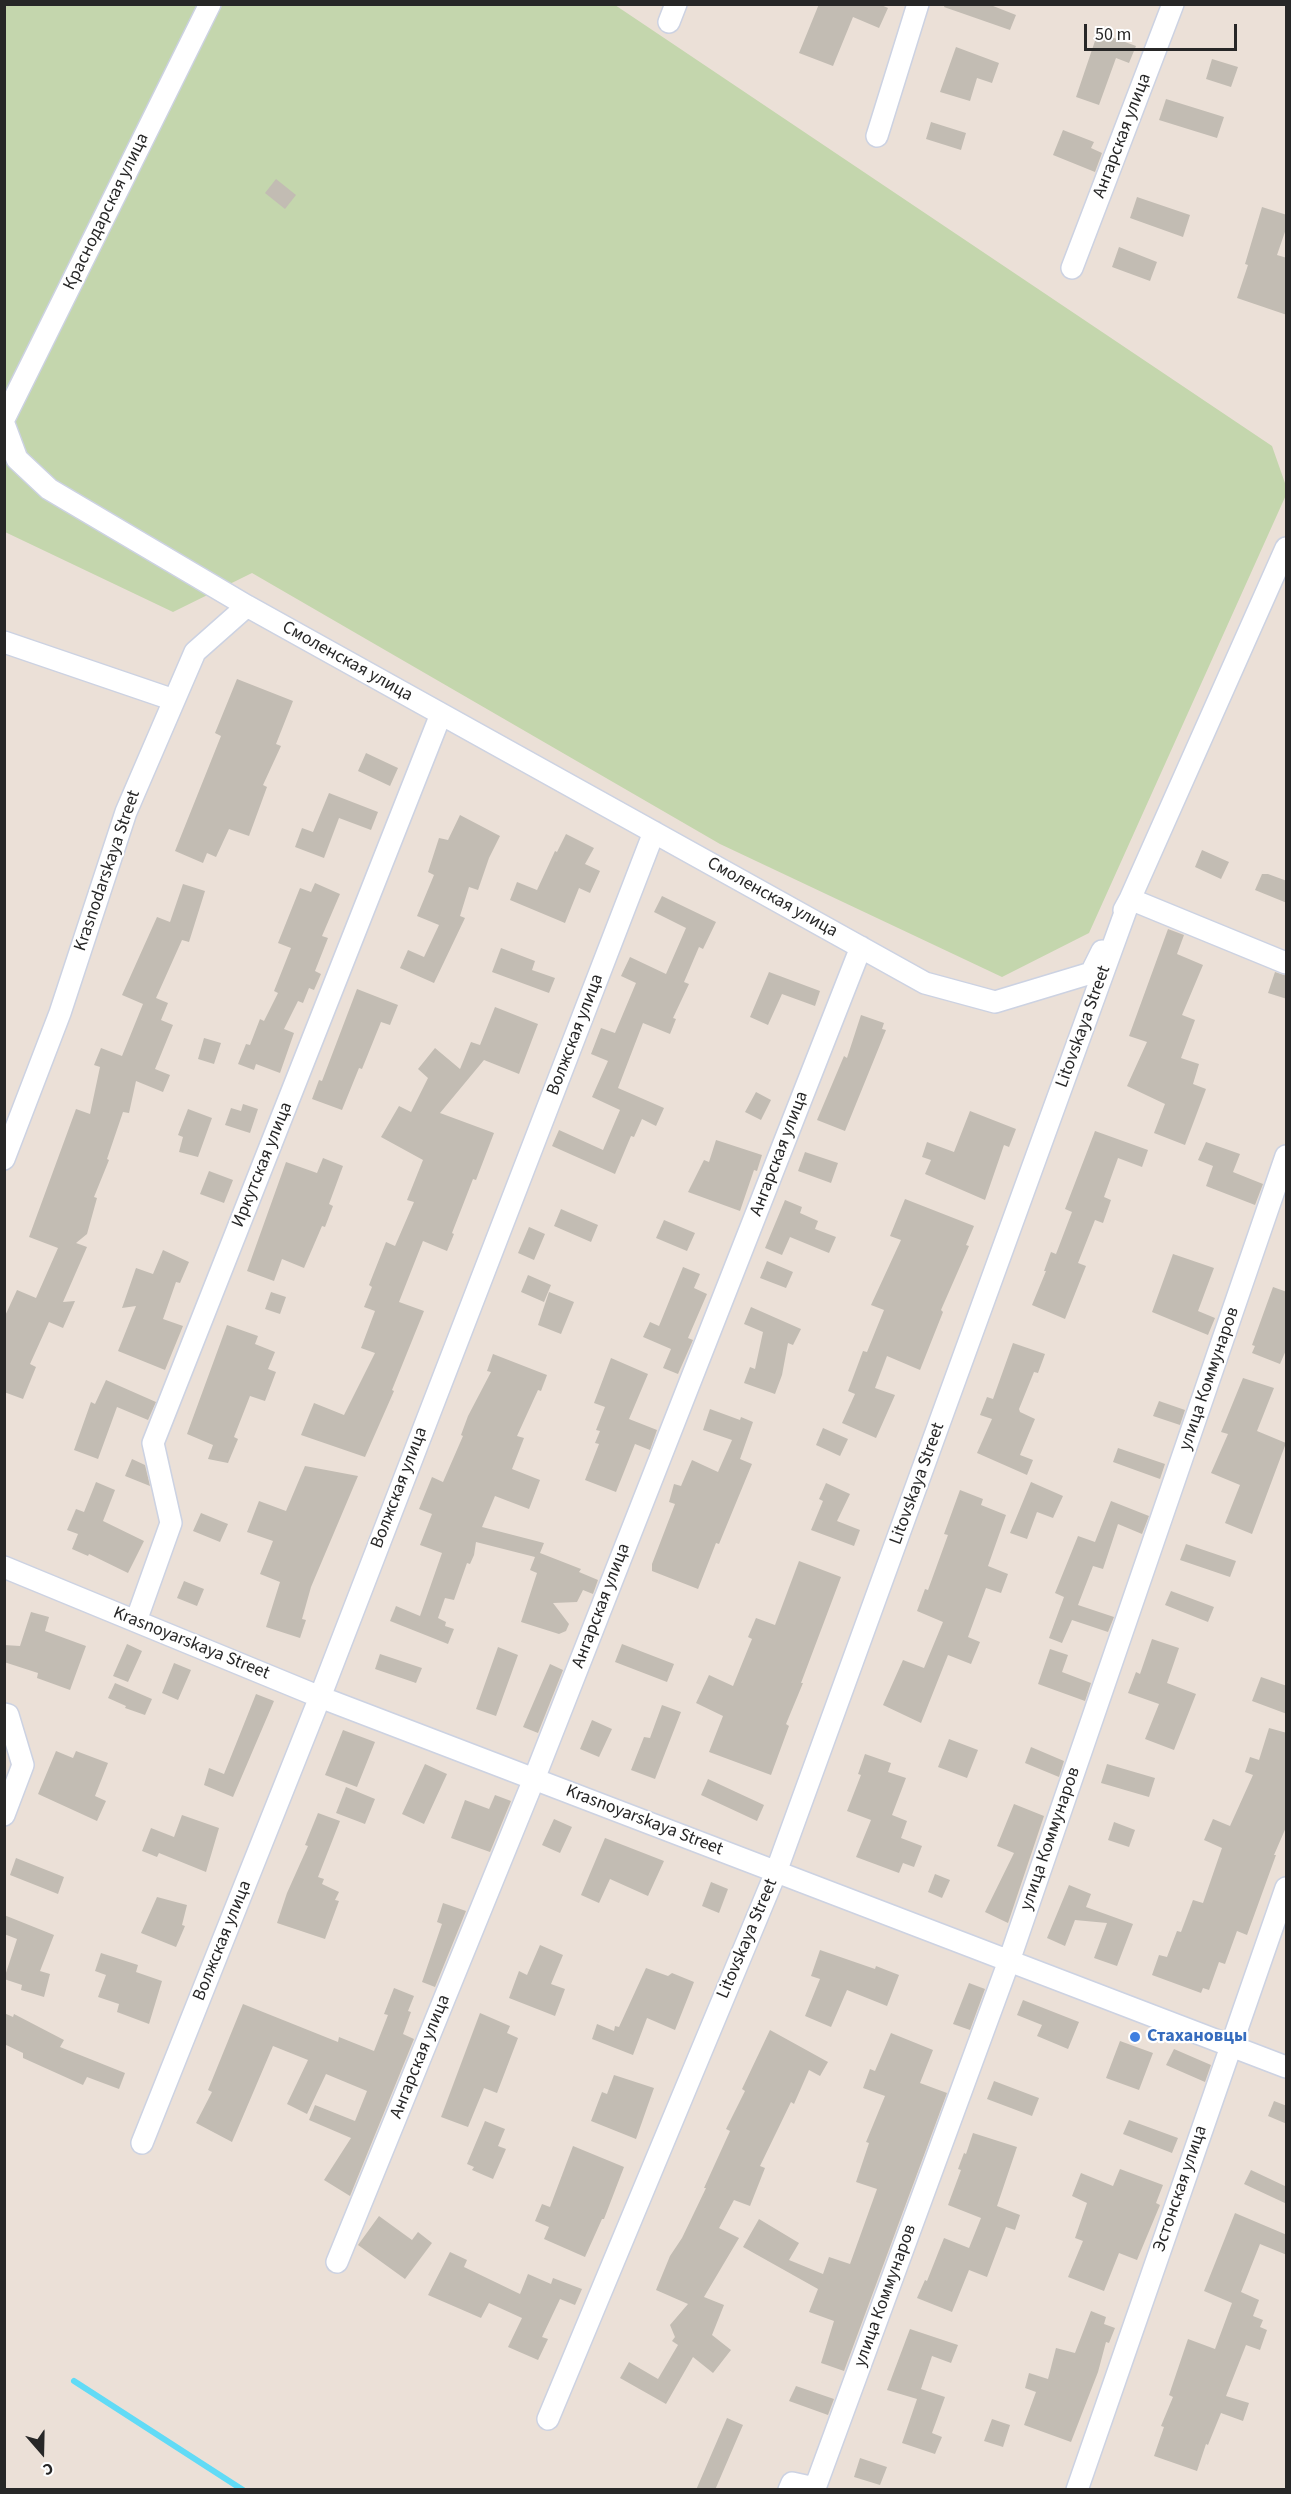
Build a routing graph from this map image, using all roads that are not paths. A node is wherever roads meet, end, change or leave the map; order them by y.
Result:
1 (210, 4) edge
2 (918, 4) edge
3 (1173, 4) edge
4 (877, 136) dead end
5 (1072, 268) dead end
6 (4, 419) edge
7 (4, 424) edge
8 (1287, 548) edge
9 (247, 606) junction
10 (5, 644) edge
11 (174, 700) junction
12 (441, 714) junction
13 (654, 832) junction
14 (1130, 899) junction
15 (861, 947) junction
16 (1287, 963) edge
17 (1287, 1156) edge
18 (4, 1159) edge
19 (4, 1568) edge
20 (135, 1621) junction
21 (320, 1697) junction
22 (4, 1714) edge
23 (534, 1779) junction
24 (4, 1815) edge
25 (776, 1872) junction
26 (1287, 1888) edge
27 (1009, 1961) junction
28 (1230, 2045) junction
29 (1287, 2067) edge
30 (142, 2143) dead end
31 (337, 2262) dead end
32 (548, 2418) dead end
33 (789, 2490) edge
34 (1077, 2490) edge

1 - 6 street, Краснодарская улица
2 - 4 street
3 - 5 street, Ангарская улица
7 - 9 street
8 - 14 street, Litovskaya Street
9 - 11 street, Krasnodarskaya Street
9 - 12 street, Смоленская улица
10 - 11 street
11 - 18 street, Krasnodarskaya Street
12 - 13 street, Смоленская улица
12 - 20 street, Иркутская улица
13 - 15 street, Смоленская улица
13 - 21 street, Волжская улица
14 - 15 street, Смоленская улица
14 - 16 street
14 - 25 street, Litovskaya Street
15 - 23 street, Ангарская улица
17 - 27 street, улица Коммунаров
19 - 20 street, Krasnoyarskaya Street
20 - 21 street, Krasnoyarskaya Street
21 - 23 street, Krasnoyarskaya Street
21 - 30 street, Волжская улица
22 - 24 street
23 - 25 street, Krasnoyarskaya Street
23 - 31 street, Ангарская улица
25 - 27 street, Krasnoyarskaya Street
25 - 32 street, Litovskaya Street
26 - 28 street, Эстонская улица
27 - 28 street, Krasnoyarskaya Street
27 - 33 street, улица Коммунаров
28 - 29 street, Krasnoyarskaya Street
28 - 34 street, Эстонская улица

